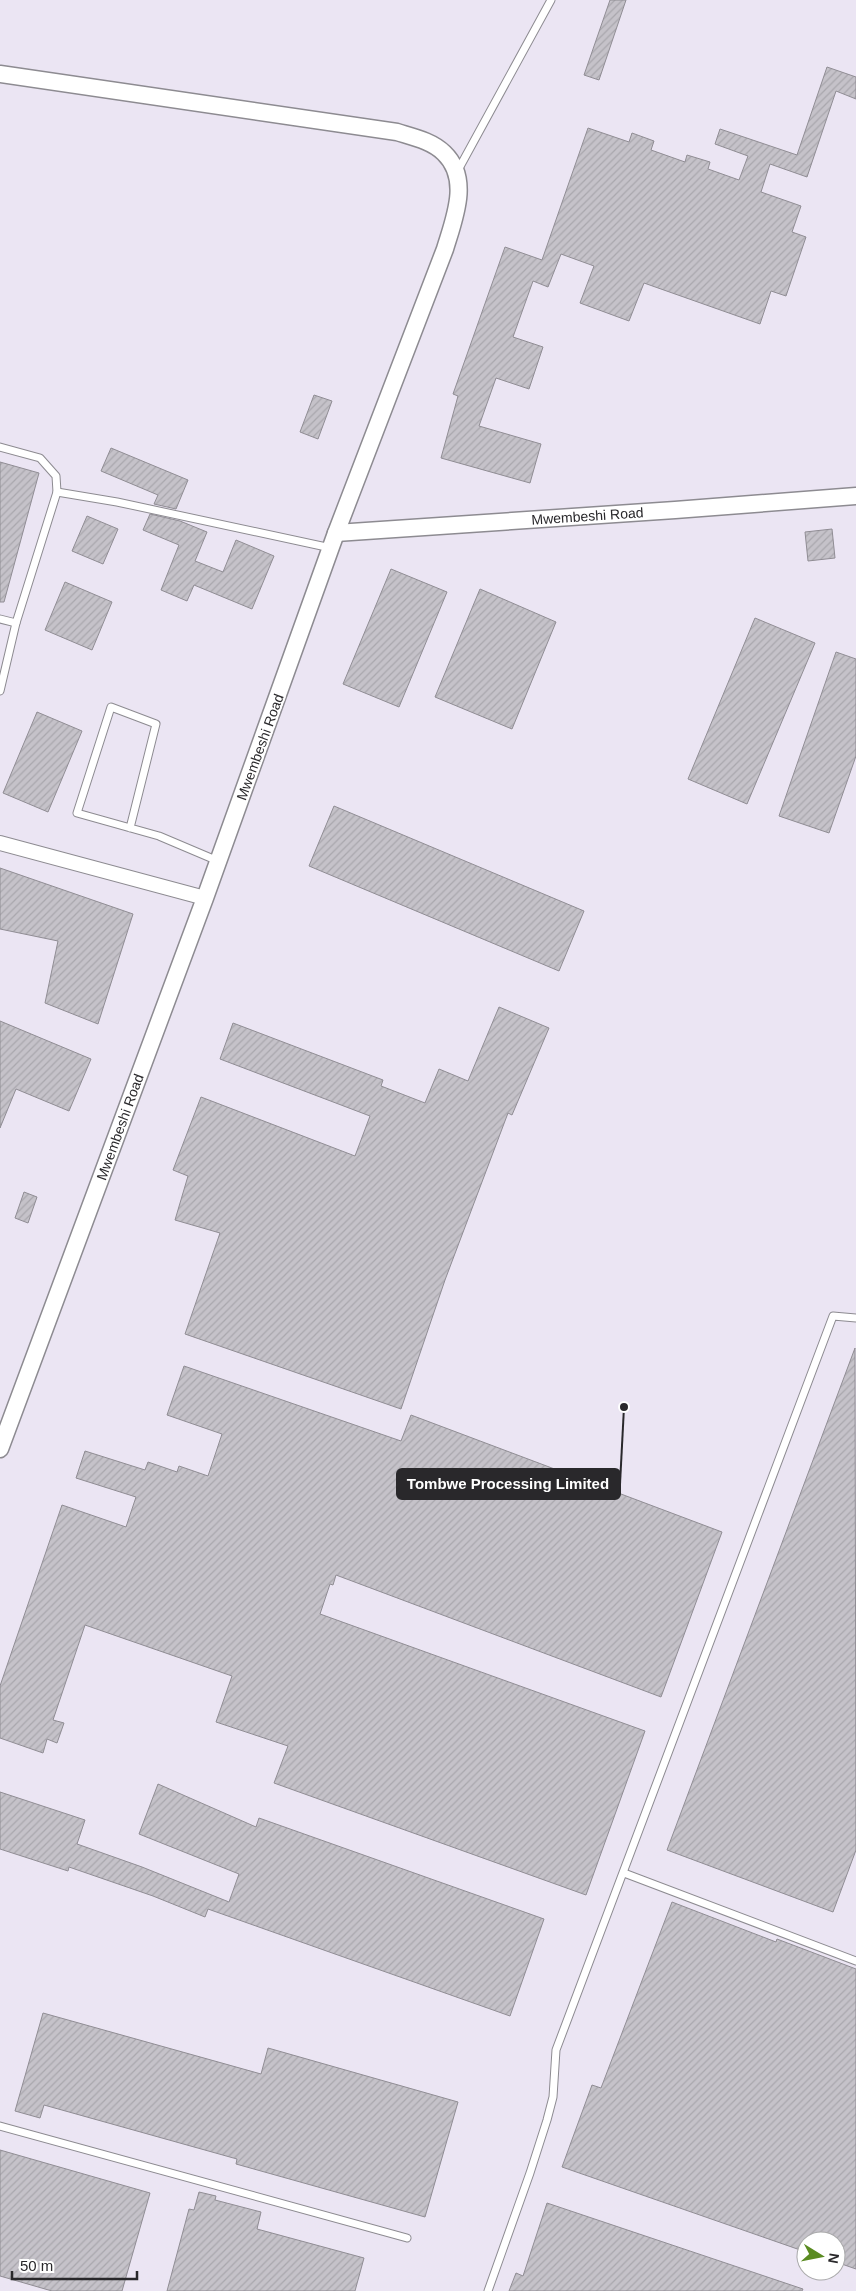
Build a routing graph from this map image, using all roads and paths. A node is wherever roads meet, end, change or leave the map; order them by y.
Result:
1 (551, 0) edge
2 (0, 74) edge
3 (457, 173) junction
4 (0, 447) edge
5 (57, 492) junction
6 (856, 496) edge
7 (336, 533) junction
8 (331, 548) junction
9 (0, 619) edge
10 (16, 623) junction
11 (0, 691) edge
12 (130, 828) junction
13 (0, 843) edge
14 (218, 861) junction
15 (205, 898) junction
16 (856, 1318) edge
17 (0, 1449) edge
18 (624, 1873) junction
19 (856, 1961) edge
20 (0, 2126) edge
21 (407, 2238) dead end
22 (488, 2291) edge

1 - 3 lane
2 - 3 street
3 - 7 street
4 - 5 lane
5 - 8 lane
5 - 10 lane
6 - 7 street, Mwembeshi Road
7 - 8 street, Mwembeshi Road
8 - 14 street, Mwembeshi Road
9 - 10 lane
10 - 11 lane
12 - 12 lane
12 - 14 lane
13 - 15 street
14 - 15 street, Mwembeshi Road
15 - 17 street, Mwembeshi Road
16 - 18 lane
18 - 19 lane
18 - 22 lane
20 - 21 lane

